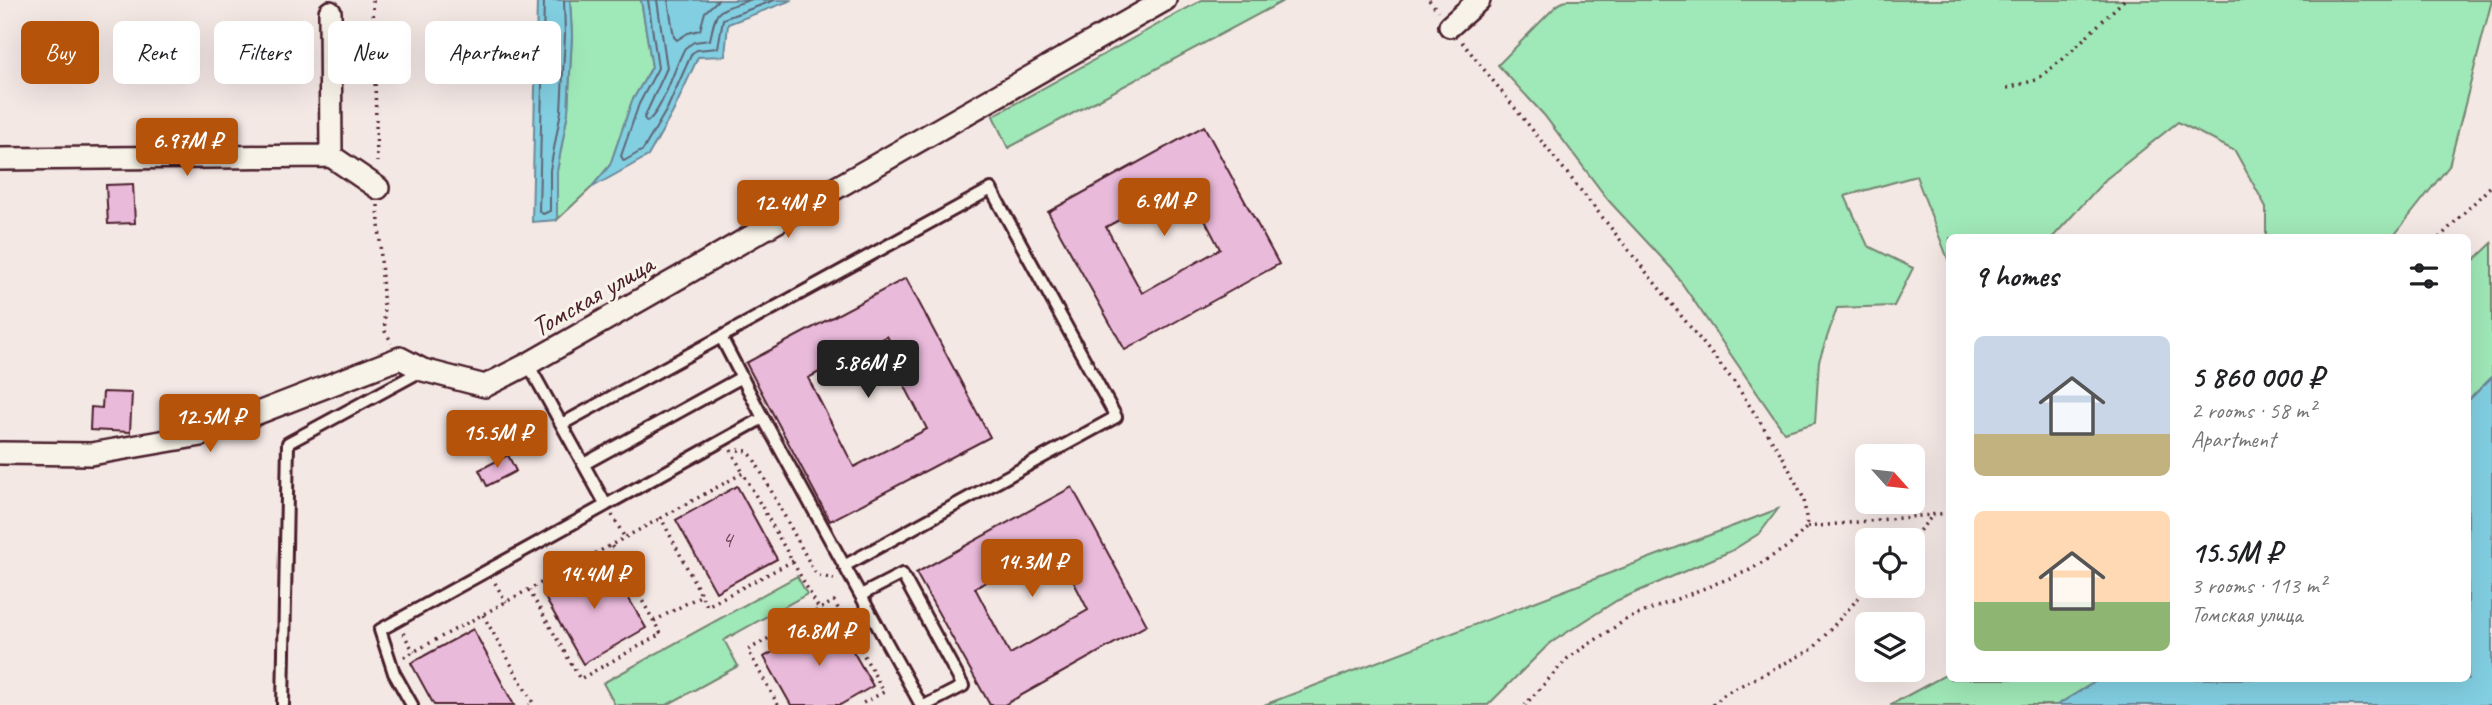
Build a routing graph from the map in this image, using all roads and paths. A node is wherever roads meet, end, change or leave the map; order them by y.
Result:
1 (1165, 0) edge
2 (1479, 0) edge
3 (2124, 0) edge
4 (330, 12) dead end
5 (1450, 26) joint
6 (2007, 88) dead end
7 (331, 156) junction
8 (0, 159) edge
9 (2492, 185) edge
10 (377, 188) dead end
11 (2443, 234) edge
12 (721, 337) junction
13 (528, 364) junction
14 (423, 370) junction
15 (742, 377) junction
16 (763, 418) junction
17 (562, 424) junction
18 (725, 439) junction
19 (731, 451) junction
20 (0, 453) edge
21 (584, 464) junction
22 (743, 473) junction
23 (606, 505) junction
24 (1946, 513) edge
25 (1934, 514) junction
26 (661, 518) junction
27 (1807, 527) junction
28 (1922, 528) edge
29 (625, 538) junction
30 (611, 545) junction
31 (793, 561) junction
32 (844, 566) junction
33 (487, 571) junction
34 (529, 590) junction
35 (840, 590) dead end
36 (702, 595) junction
37 (861, 595) junction
38 (1858, 598) edge
39 (506, 602) junction
40 (819, 610) junction
41 (483, 615) junction
42 (396, 621) junction
43 (654, 621) junction
44 (414, 652) junction
45 (402, 658) dead end
46 (283, 705) edge
47 (412, 705) edge
48 (529, 705) edge
49 (778, 705) edge
50 (859, 705) edge
51 (923, 705) edge
52 (1525, 705) edge
53 (1713, 705) edge

1 - 13 street, Томская улица
2 - 5 street
3 - 6 path
4 - 7 street
5 - 27 path
7 - 8 street
7 - 10 street
9 - 11 path
12 - 15 lane
12 - 17 lane
12 - 32 lane
13 - 14 street, Томская улица
13 - 17 lane
14 - 20 street, Томская улица
14 - 46 lane
15 - 16 lane
15 - 21 lane
16 - 18 lane
16 - 32 lane
17 - 21 lane
18 - 19 path
18 - 23 lane
19 - 22 path
19 - 35 path
21 - 23 lane
22 - 26 path
22 - 31 path
23 - 29 path
23 - 33 lane
24 - 25 path
25 - 27 path
25 - 28 path
26 - 29 path
26 - 36 path
27 - 52 path
29 - 30 path
30 - 34 path
30 - 43 path
31 - 36 path
31 - 40 path
32 - 37 lane
33 - 39 path
33 - 42 lane
34 - 39 path
34 - 43 path
36 - 43 path
37 - 51 lane
37 - 51 lane
38 - 53 path
39 - 41 path
40 - 49 path
40 - 50 path
41 - 44 path
41 - 48 path
42 - 44 path
42 - 47 lane
44 - 45 path

